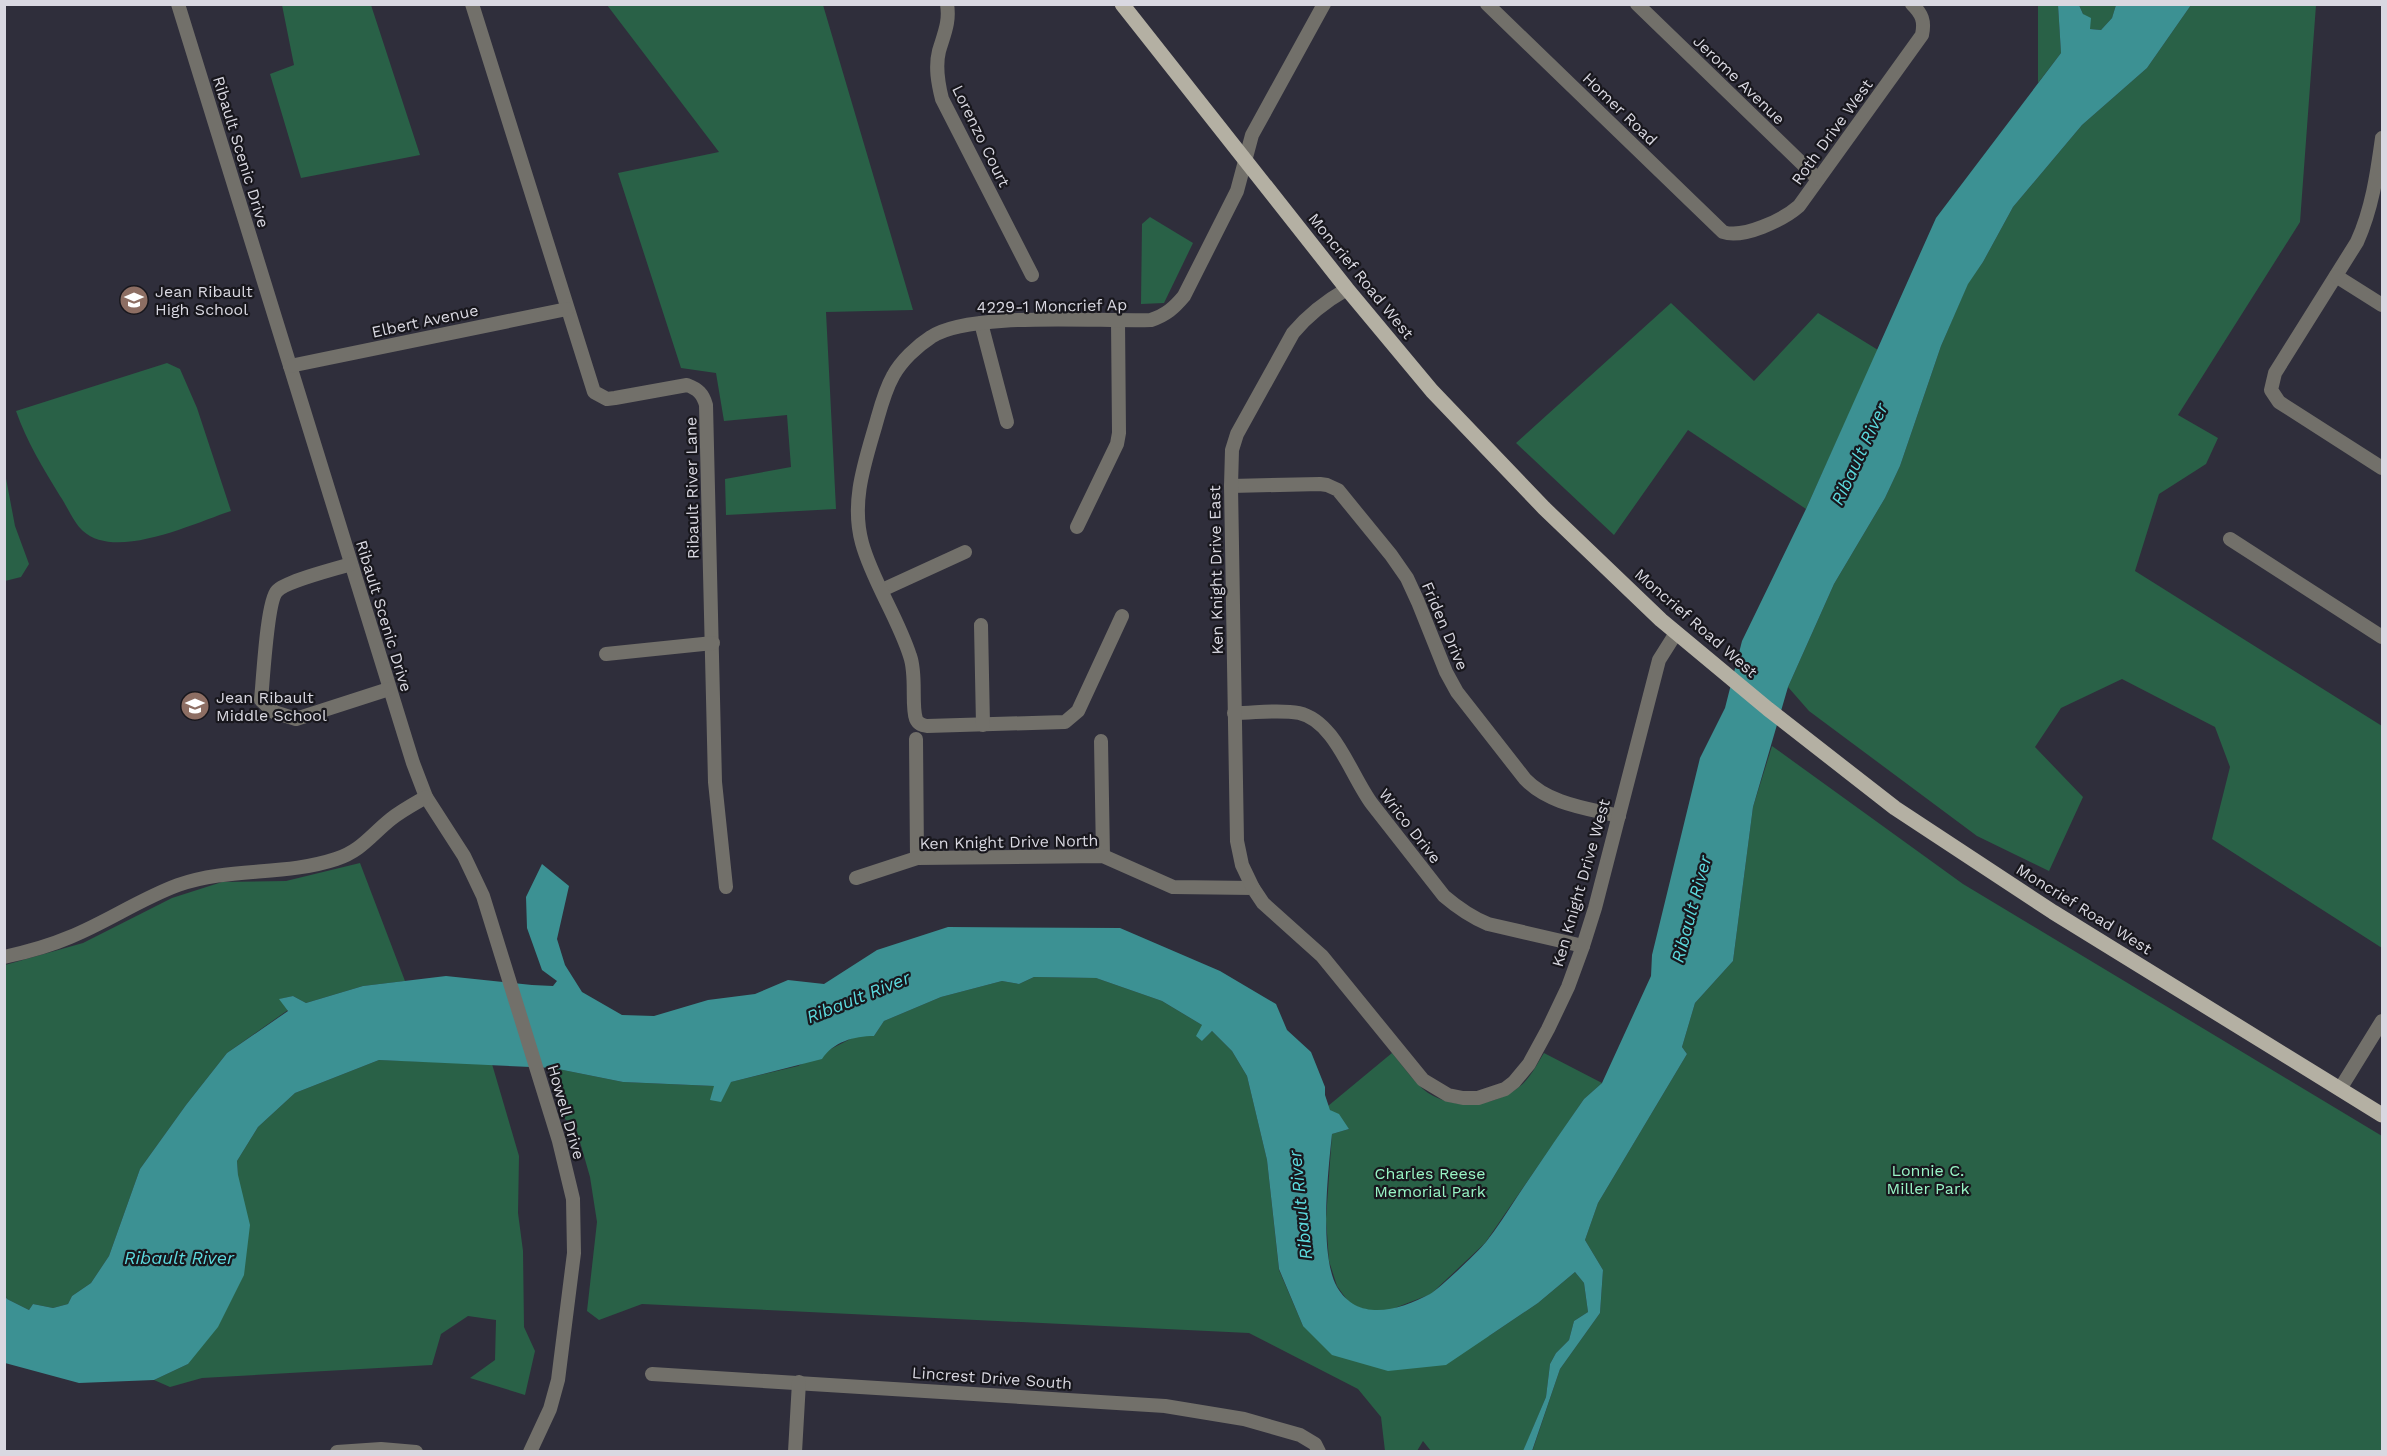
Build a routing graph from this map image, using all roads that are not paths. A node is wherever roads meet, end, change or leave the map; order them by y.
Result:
1 (178, 4) edge
2 (472, 4) edge
3 (946, 4) edge
4 (1122, 4) edge
5 (1324, 4) edge
6 (1487, 4) edge
7 (1637, 4) edge
8 (1917, 9) edge
9 (2382, 141) edge
10 (1246, 160) junction
11 (1818, 179) junction
12 (1731, 234) joint
13 (1032, 275) dead end
14 (2336, 276) junction
15 (1347, 289) junction
16 (2382, 305) edge
17 (567, 309) junction
18 (1118, 321) junction
19 (981, 323) junction
20 (290, 366) junction
21 (1007, 422) dead end
22 (2382, 468) edge
23 (1231, 486) junction
24 (1077, 527) dead end
25 (2230, 539) dead end
26 (965, 552) dead end
27 (351, 564) junction
28 (882, 590) junction
29 (1122, 616) dead end
30 (981, 625) dead end
31 (1676, 633) junction
32 (2382, 637) edge
33 (713, 643) junction
34 (606, 654) dead end
35 (389, 689) junction
36 (1234, 713) junction
37 (983, 725) junction
38 (916, 739) dead end
39 (1101, 741) dead end
40 (426, 797) junction
41 (1619, 816) junction
42 (1103, 856) junction
43 (917, 858) junction
44 (856, 878) dead end
45 (726, 887) dead end
46 (1252, 888) junction
47 (1583, 946) junction
48 (4, 957) edge
49 (2382, 1021) edge
50 (2340, 1089) junction
51 (2382, 1114) edge
52 (652, 1374) dead end
53 (799, 1382) junction
54 (337, 1452) edge
55 (416, 1452) edge
56 (530, 1452) edge
57 (795, 1452) edge
58 (1319, 1452) edge

1 - 20 street, Ribault Scenic Drive
2 - 17 street, Ribault River Lane
3 - 13 street, Lorenzo Court
4 - 10 main road, Moncrief Road West
5 - 10 street, 4229-1 Moncrief Ap
6 - 12 street, Homer Road
7 - 11 street, Jerome Avenue
8 - 11 street, Roth Drive West
9 - 14 street
10 - 15 main road, Moncrief Road West
10 - 18 street, 4229-1 Moncrief Ap
11 - 12 street, Roth Drive West
14 - 16 street
14 - 22 street
15 - 23 street, Ken Knight Drive East
15 - 31 main road, Moncrief Road West
17 - 20 street, Elbert Avenue
17 - 33 street, Ribault River Lane
18 - 19 street, 4229-1 Moncrief Ap
18 - 24 street
19 - 21 street
19 - 28 street, 4229-1 Moncrief Ap
20 - 27 street, Ribault Scenic Drive
23 - 36 street, Ken Knight Drive East
23 - 41 street, Friden Drive
25 - 32 street
26 - 28 street
27 - 35 street, Ribault Scenic Drive
27 - 35 street
28 - 37 street, 4229-1 Moncrief Ap
29 - 37 street
30 - 37 street
31 - 41 street, Ken Knight Drive West
31 - 50 main road, Moncrief Road West
33 - 34 street
33 - 45 street, Ribault River Lane
35 - 40 street, Ribault Scenic Drive
36 - 46 street, Ken Knight Drive East
36 - 47 street, Wrico Drive
38 - 43 street
39 - 42 street
40 - 48 street
40 - 56 street, Howell Drive
41 - 47 street, Ken Knight Drive West
42 - 43 street, Ken Knight Drive North
42 - 46 street, Ken Knight Drive North
43 - 44 street, Ken Knight Drive North
46 - 47 street, Ken Knight Drive West
49 - 50 street
50 - 51 main road, Moncrief Road West
52 - 53 street, Lincrest Drive South
53 - 57 street
53 - 58 street, Lincrest Drive South
54 - 55 street

